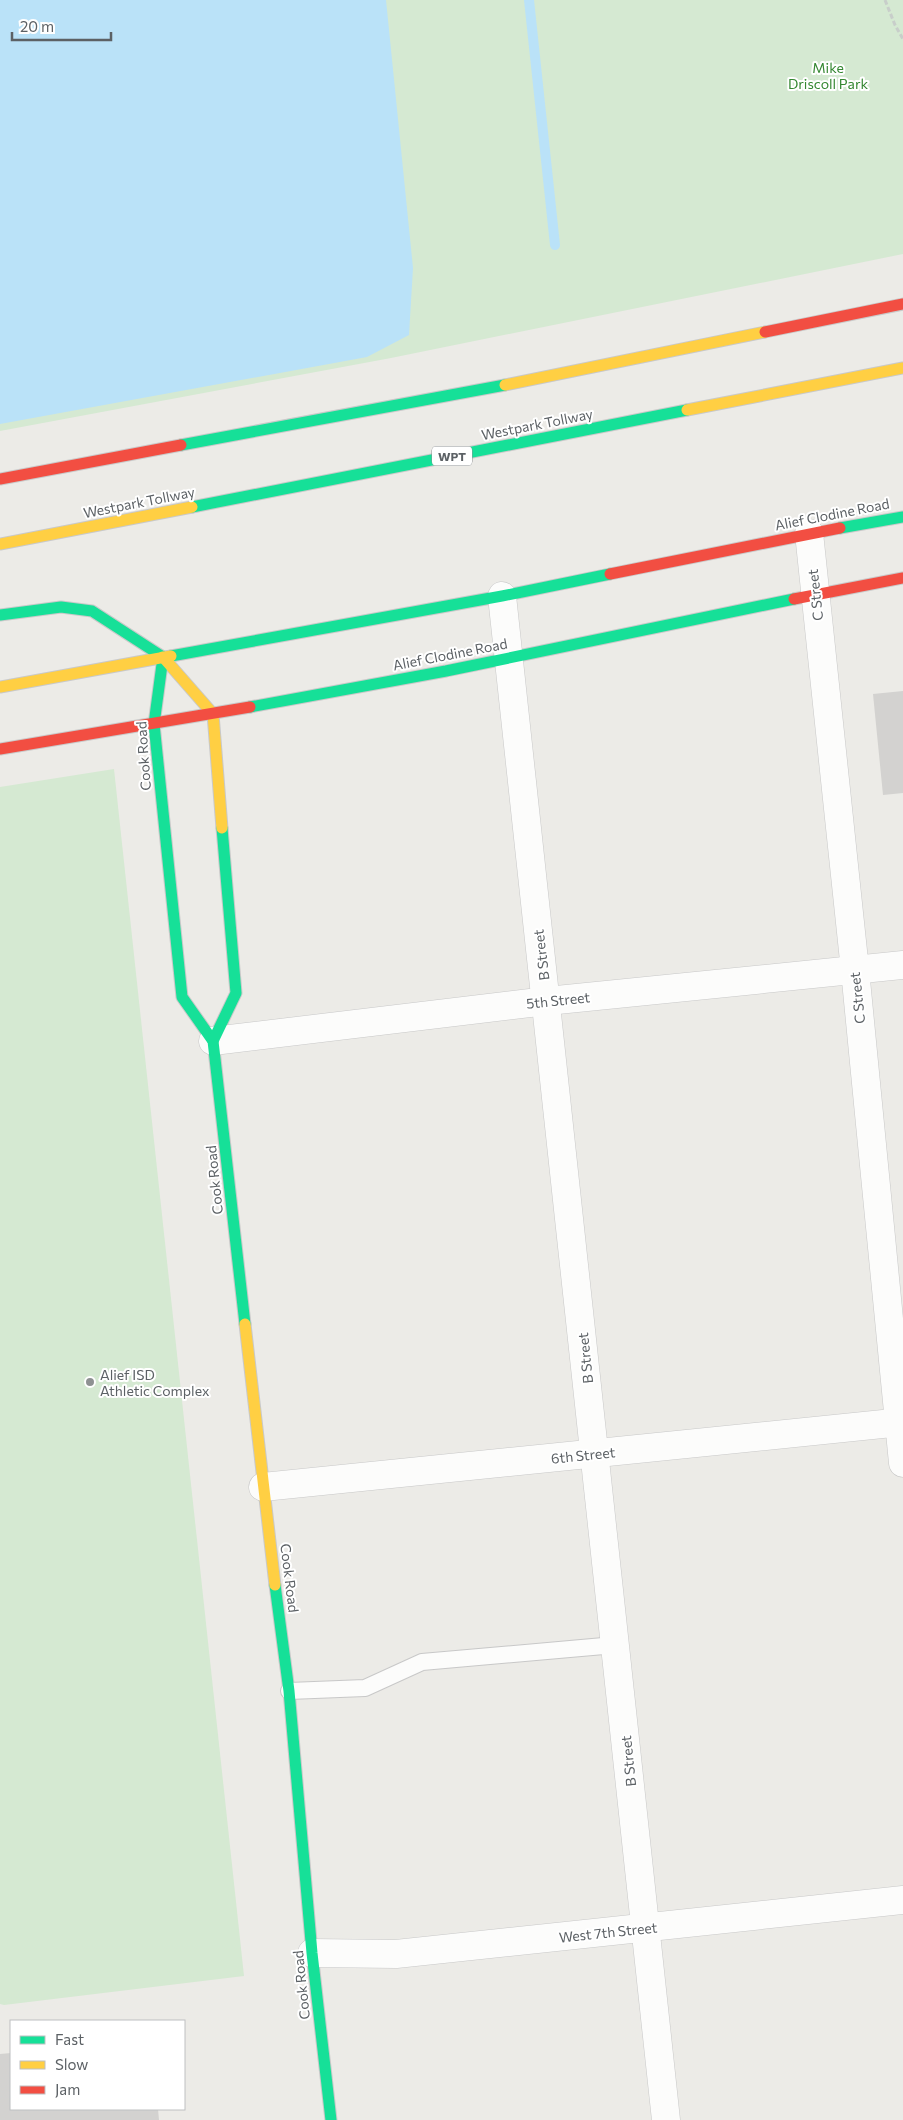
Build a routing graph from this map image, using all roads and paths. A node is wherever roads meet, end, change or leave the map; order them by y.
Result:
1 (885, 0) edge
2 (903, 39) edge
3 (903, 304) edge
4 (903, 368) edge
5 (0, 479) edge
6 (903, 516) edge
7 (809, 533) junction
8 (0, 544) edge
9 (903, 578) edge
10 (814, 594) junction
11 (502, 596) junction
12 (0, 616) edge
13 (163, 657) junction
14 (508, 659) junction
15 (0, 687) edge
16 (213, 714) junction
17 (154, 724) junction
18 (0, 749) edge
19 (903, 965) edge
20 (855, 970) junction
21 (547, 1001) junction
22 (213, 1041) junction
23 (901, 1423) edge
24 (595, 1454) junction
25 (903, 1463) edge
26 (263, 1487) junction
27 (615, 1645) junction
28 (289, 1692) junction
29 (903, 1900) edge
30 (645, 1928) junction
31 (312, 1953) junction
32 (331, 2120) edge
33 (666, 2120) edge

1 - 2 path
3 - 5 main road
4 - 8 main road, Westpark Tollway / WPT
6 - 7 main road, Alief Clodine Road
7 - 10 street, C Street
7 - 11 main road, Alief Clodine Road
9 - 10 main road, Alief Clodine Road
10 - 14 main road, Alief Clodine Road
10 - 20 street, C Street
11 - 13 main road, Alief Clodine Road
11 - 14 street, B Street
12 - 13 main road
13 - 15 main road, Alief Clodine Road
13 - 16 main road
13 - 17 main road, Cook Road
14 - 16 main road, Alief Clodine Road
14 - 21 street, B Street
16 - 17 main road, Alief Clodine Road
16 - 22 main road
17 - 18 main road, Alief Clodine Road
17 - 22 main road, Cook Road
19 - 20 street, 5th Street
20 - 21 street, 5th Street
20 - 23 street, C Street
21 - 22 street, 5th Street
21 - 24 street, B Street
22 - 26 main road, Cook Road
23 - 24 street, 6th Street
23 - 25 street, C Street
24 - 26 street, 6th Street
24 - 27 street, B Street
26 - 28 main road, Cook Road
27 - 28 lane
27 - 30 street, B Street
28 - 31 main road, Cook Road
29 - 30 street, West 7th Street
30 - 31 street, West 7th Street
30 - 33 street, B Street
31 - 32 main road, Cook Road

